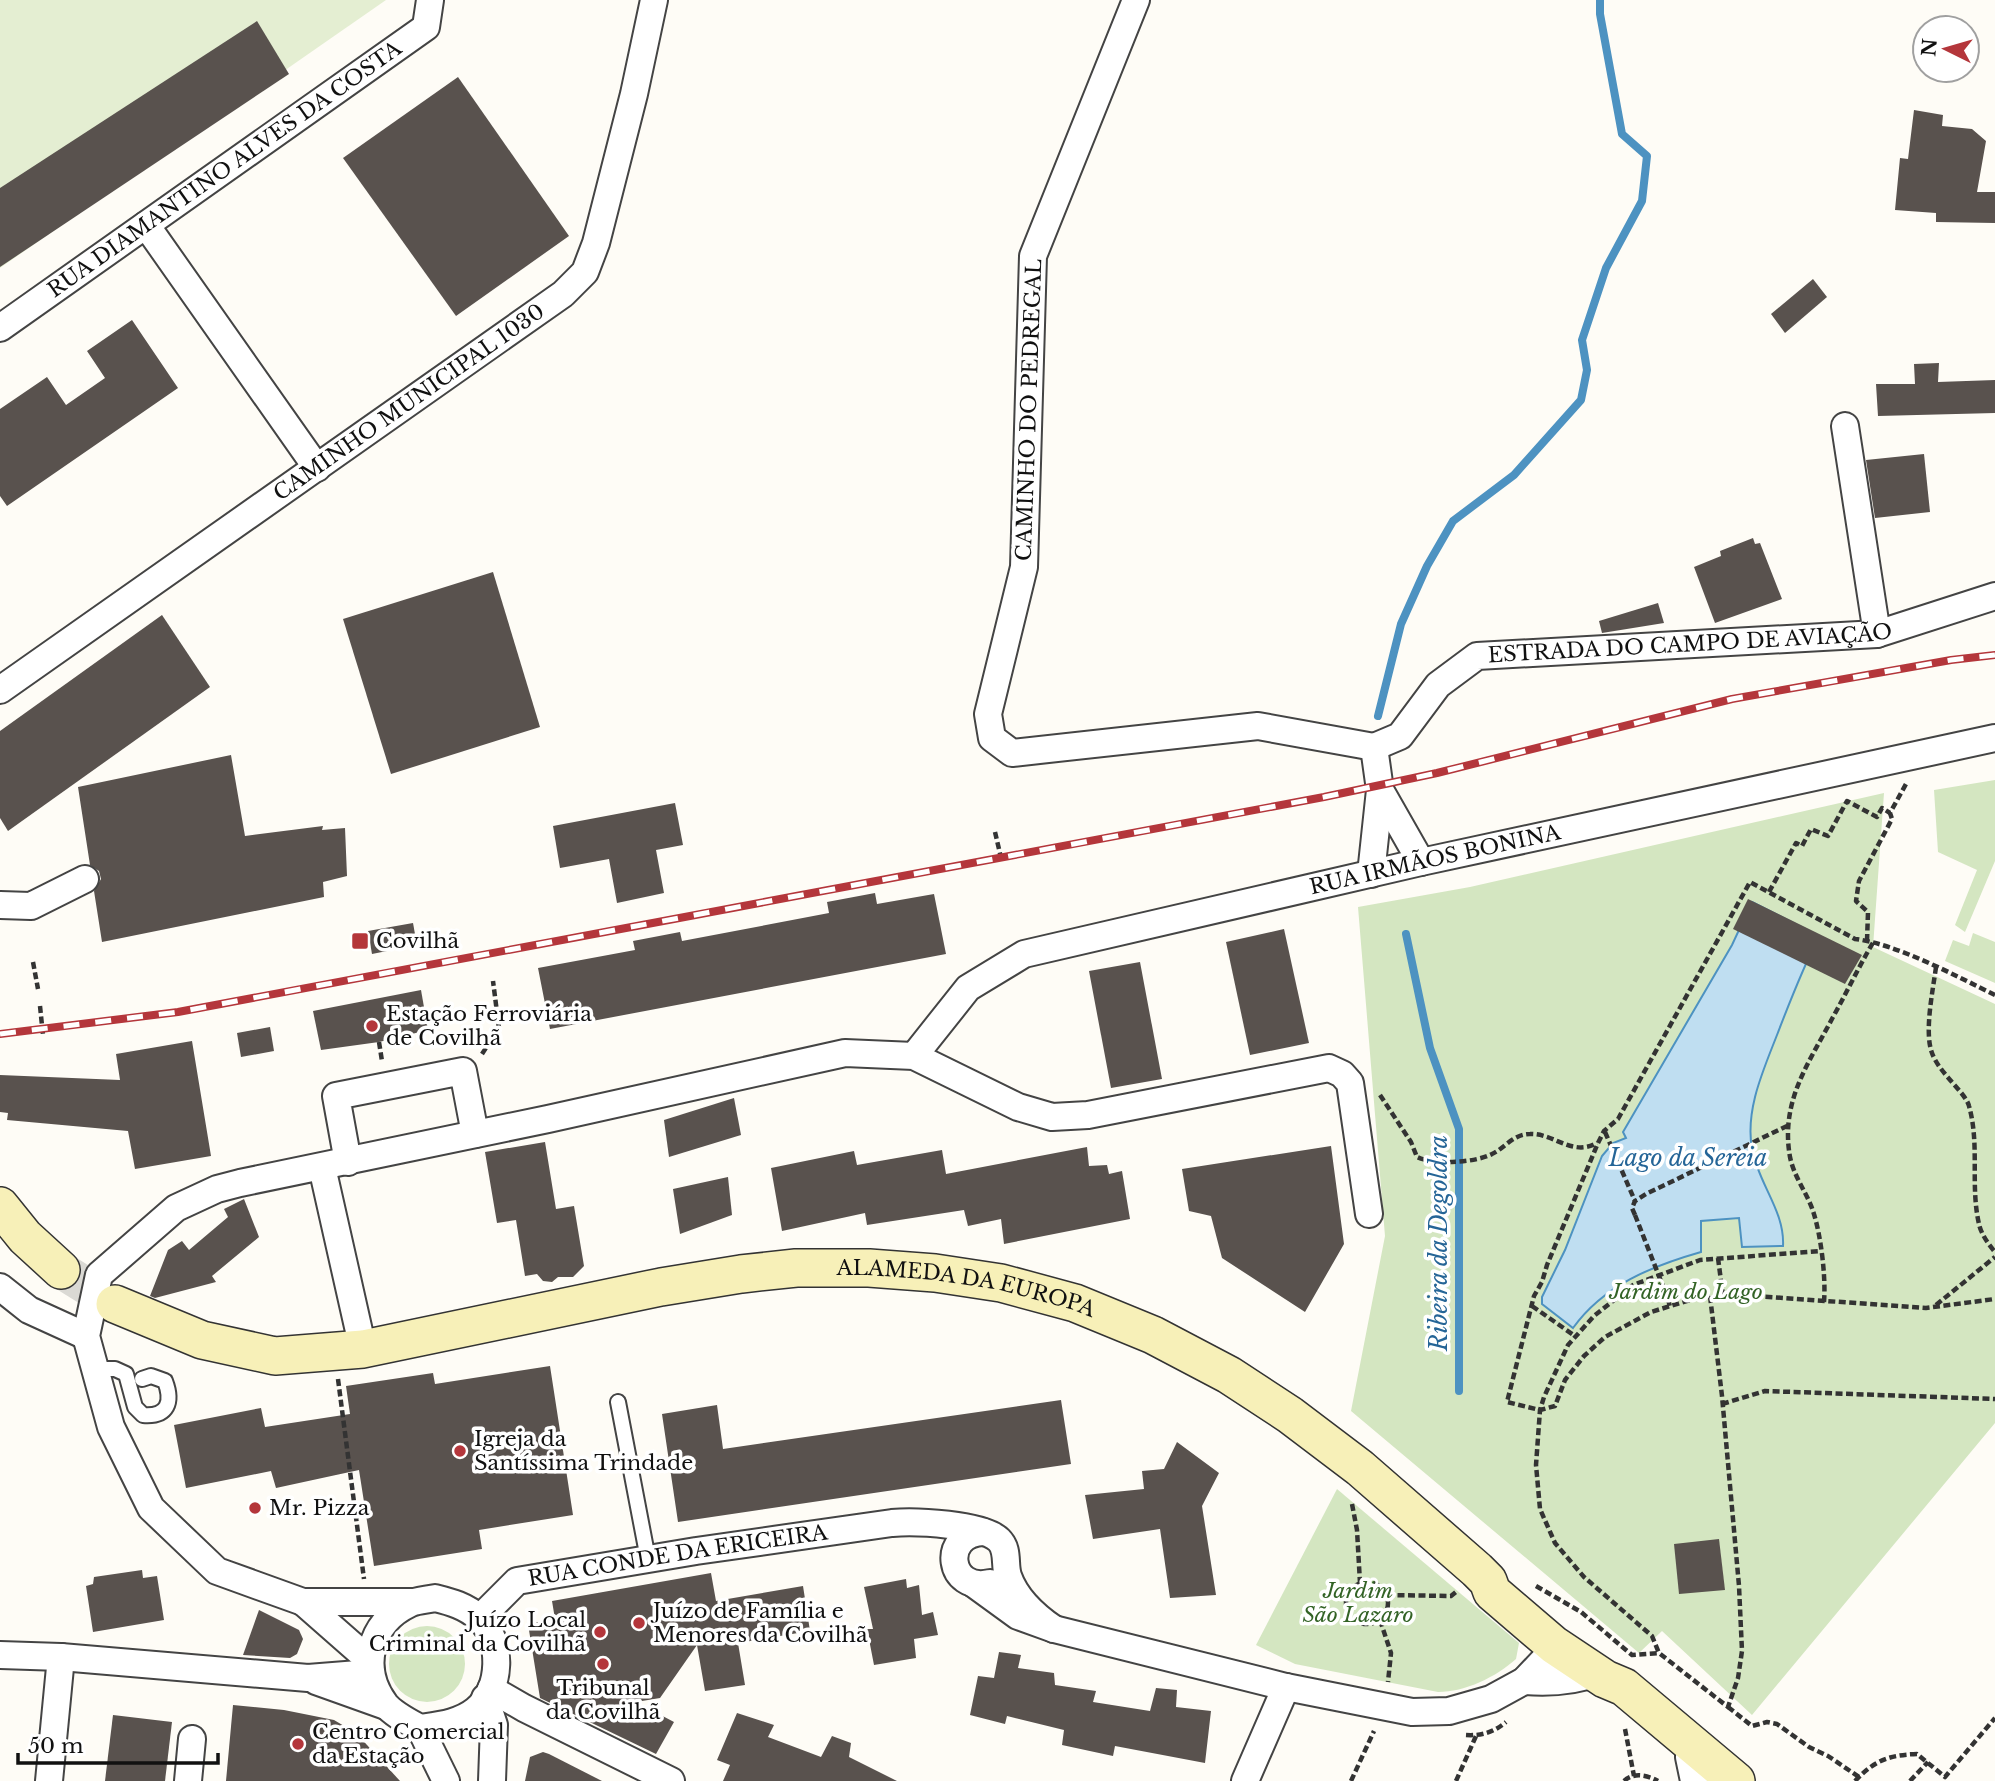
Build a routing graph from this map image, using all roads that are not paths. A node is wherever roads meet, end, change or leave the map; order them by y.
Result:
1 (430, 0) edge
2 (654, 0) edge
3 (1136, 0) edge
4 (146, 225) junction
5 (0, 328) edge
6 (1845, 426) dead end
7 (317, 468) junction
8 (1995, 596) edge
9 (1877, 634) junction
10 (0, 690) edge
11 (1995, 738) edge
12 (1374, 747) junction
13 (1380, 790) junction
14 (1421, 862) junction
15 (1371, 874) junction
16 (85, 879) dead end
17 (0, 905) edge
18 (914, 1056) junction
19 (475, 1134) junction
20 (348, 1162) junction
21 (322, 1167) junction
22 (0, 1206) edge
23 (1370, 1214) dead end
24 (61, 1270) tunnel mouth
25 (0, 1287) edge
26 (115, 1304) tunnel mouth
27 (86, 1336) junction
28 (363, 1349) junction
29 (95, 1369) junction
30 (142, 1379) dead end
31 (618, 1402) dead end
32 (892, 1522) junction
33 (983, 1532) junction
34 (648, 1559) junction
35 (954, 1562) junction
36 (1006, 1563) junction
37 (974, 1584) junction
38 (1475, 1584) junction
39 (303, 1602) junction
40 (411, 1602) junction
41 (480, 1618) junction
42 (1054, 1629) junction
43 (1539, 1633) junction
44 (0, 1655) edge
45 (61, 1657) junction
46 (370, 1666) junction
47 (308, 1678) junction
48 (1524, 1682) junction
49 (1602, 1684) junction
50 (1286, 1686) junction
51 (488, 1693) junction
52 (386, 1706) junction
53 (421, 1728) junction
54 (192, 1739) dead end
55 (1691, 1742) junction
56 (49, 1781) edge
57 (188, 1781) edge
58 (446, 1781) edge
59 (492, 1781) edge
60 (671, 1781) edge
61 (1245, 1781) edge
62 (1694, 1781) edge
63 (1736, 1781) edge

1 - 4 street, RUA DIAMANTINO ALVES DA COSTA
2 - 7 street, CAMINHO MUNICIPAL 1030
3 - 12 street, CAMINHO DO PEDREGAL
4 - 5 street, RUA DIAMANTINO ALVES DA COSTA
4 - 7 street
6 - 9 street
7 - 10 street, CAMINHO MUNICIPAL 1030
8 - 9 street, ESTRADA DO CAMPO DE AVIAÇÃO
9 - 12 street, ESTRADA DO CAMPO DE AVIAÇÃO
11 - 14 street, RUA IRMÃOS BONINA
12 - 13 street
13 - 14 street
13 - 15 street
14 - 15 street, RUA IRMÃOS BONINA
15 - 18 street, RUA IRMÃOS BONINA
16 - 17 street
18 - 19 street
18 - 23 street
19 - 20 street
19 - 20 street
20 - 21 street
21 - 27 street
21 - 28 street
22 - 24 main road
25 - 27 street
26 - 28 main road, ALAMEDA DA EUROPA
27 - 29 street
28 - 38 main road, ALAMEDA DA EUROPA
29 - 30 lane
29 - 39 street
31 - 34 lane
32 - 33 street, RUA CONDE DA ERICEIRA
32 - 34 street, RUA CONDE DA ERICEIRA
32 - 35 street
33 - 35 street
33 - 36 street
34 - 41 street, RUA CONDE DA ERICEIRA
35 - 37 street
36 - 37 street
36 - 42 street
37 - 42 street
38 - 43 main road, ALAMEDA DA EUROPA
38 - 49 main road, ALAMEDA DA EUROPA
39 - 40 street
39 - 46 street
40 - 41 street
40 - 46 street
41 - 51 street
42 - 50 street
43 - 48 street
43 - 49 main road, ALAMEDA DA EUROPA
44 - 45 street
45 - 47 street
45 - 56 street
46 - 47 street
46 - 52 street
47 - 52 street
48 - 49 street
48 - 50 street
49 - 55 main road, ALAMEDA DA EUROPA
50 - 61 street
51 - 53 street
51 - 59 street
51 - 60 street
52 - 53 street
53 - 58 street
54 - 57 street
55 - 62 street
55 - 63 main road, ALAMEDA DA EUROPA

